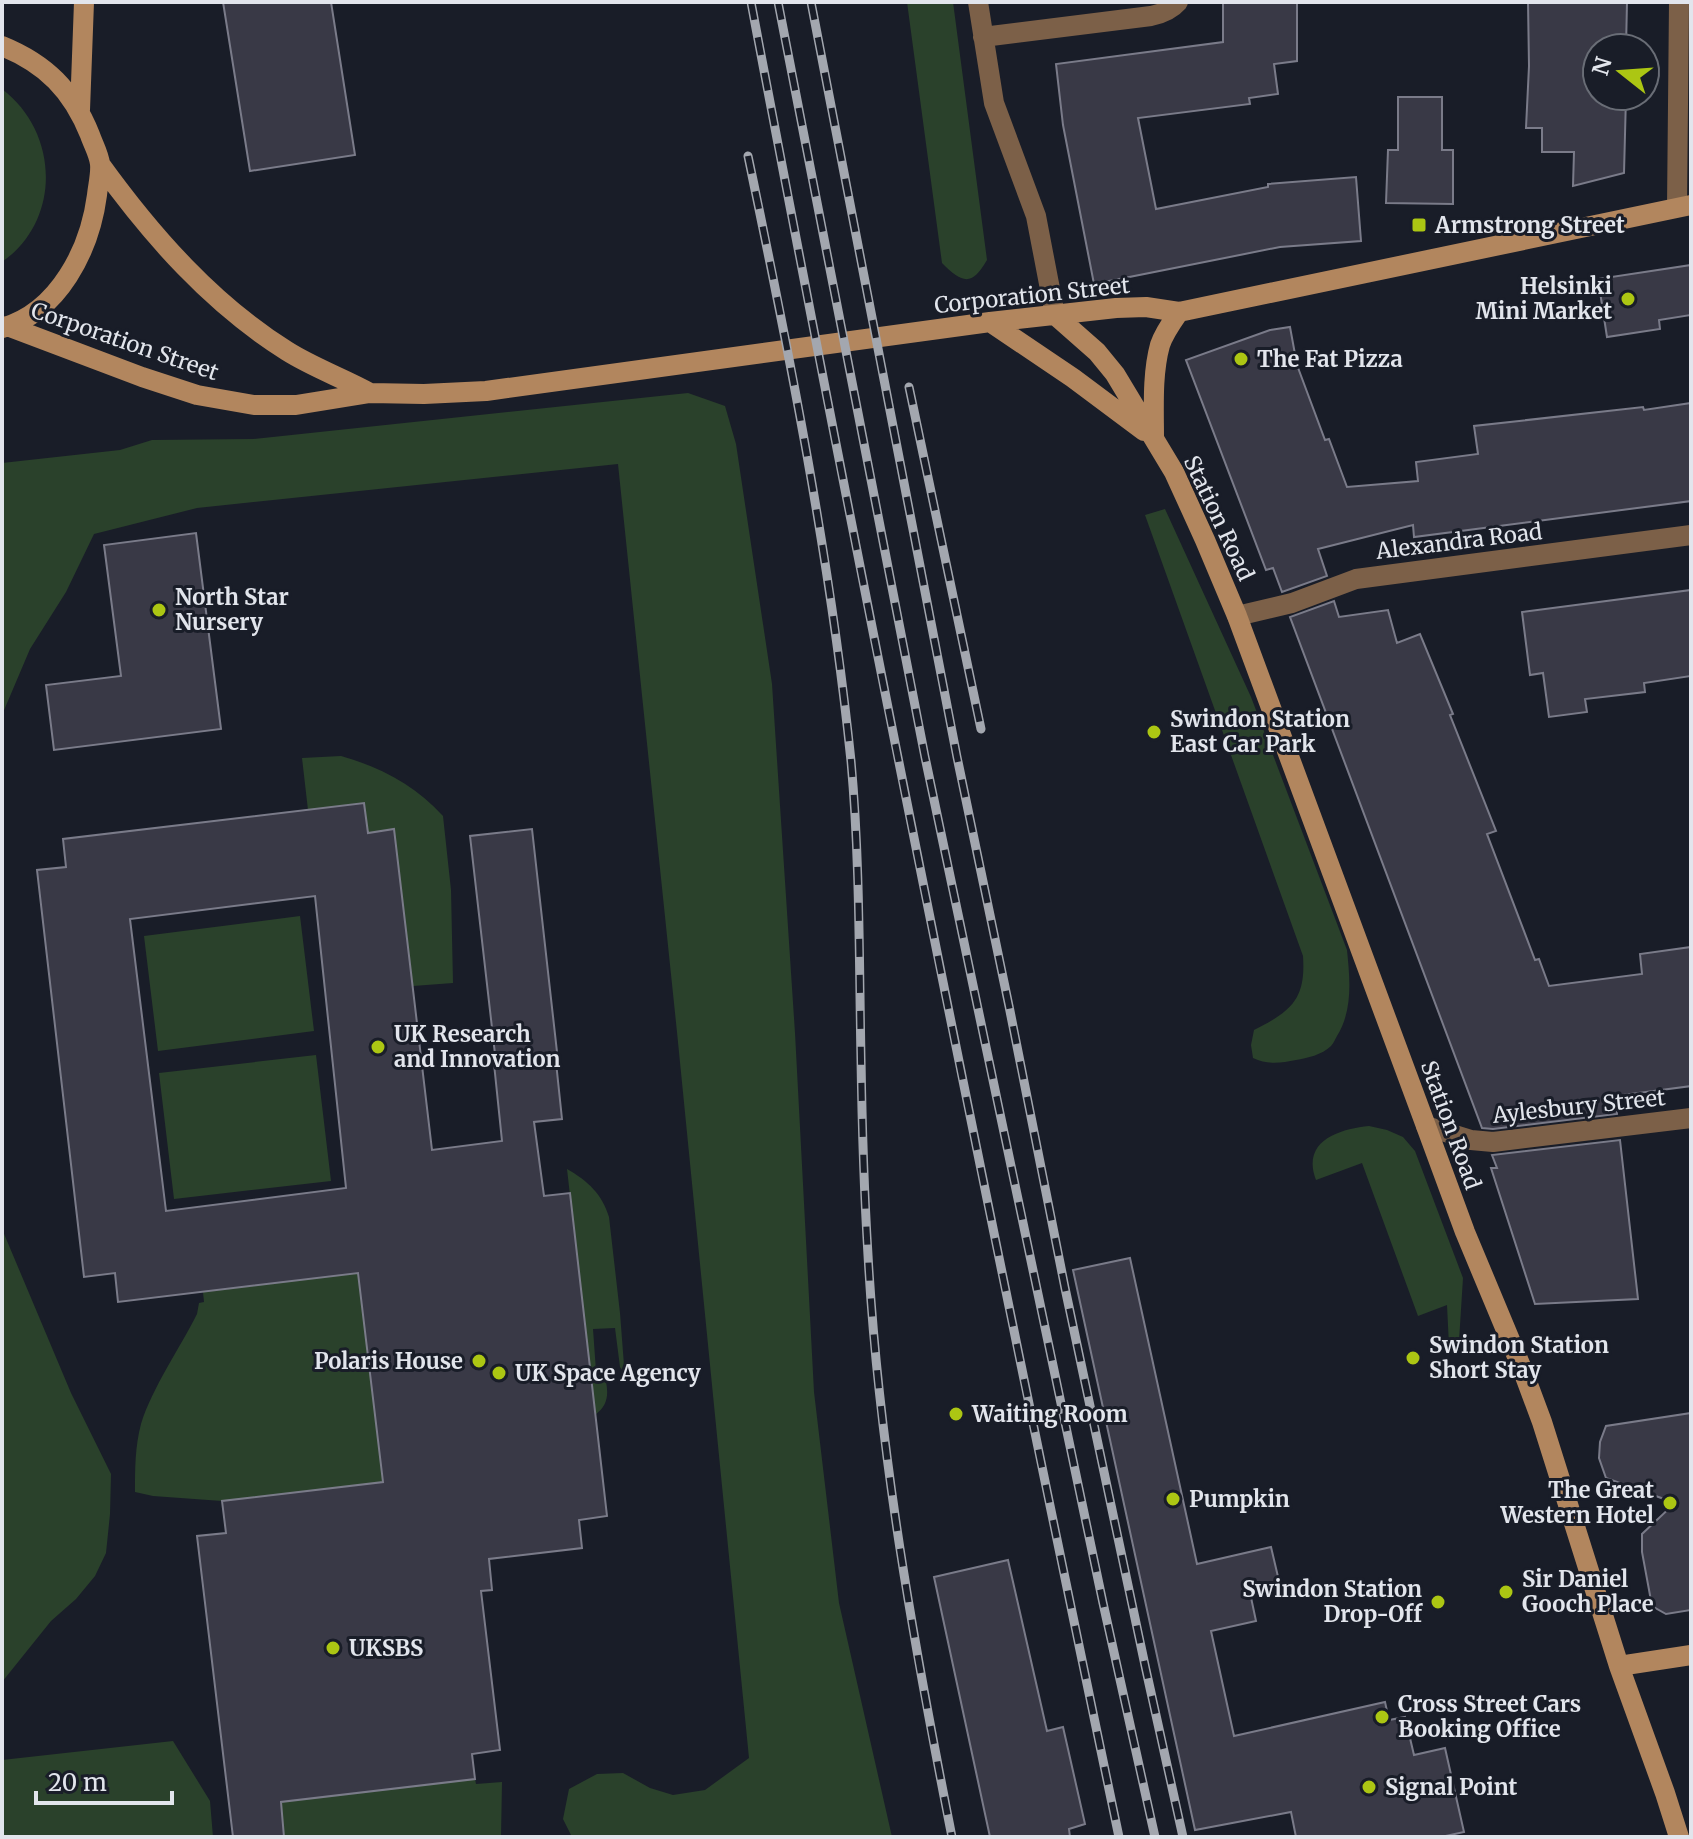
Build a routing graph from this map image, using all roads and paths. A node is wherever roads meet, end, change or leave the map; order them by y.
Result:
1 (84, 2) edge
2 (978, 2) edge
3 (1178, 2) edge
4 (1679, 2) edge
5 (983, 37) junction
6 (2, 46) edge
7 (80, 110) junction
8 (100, 164) junction
9 (1684, 206) edge
10 (1179, 312) junction
11 (1055, 315) junction
12 (990, 322) junction
13 (4, 328) edge
14 (370, 393) junction
15 (1154, 439) junction
16 (1691, 535) edge
17 (1237, 616) junction
18 (1691, 1118) edge
19 (1426, 1126) junction
20 (1691, 1655) edge
21 (1619, 1666) junction
22 (1679, 1837) edge

1 - 7 street
2 - 5 street
3 - 5 street
4 - 9 street
5 - 11 street
6 - 7 street
7 - 8 street
8 - 13 street
8 - 14 street, Corporation Street
9 - 10 street, Corporation Street
10 - 11 street, Corporation Street
10 - 15 street, Station Road
11 - 12 street, Corporation Street
11 - 15 street, Station Road
12 - 14 street, Corporation Street
12 - 15 street, Station Road
13 - 14 street, Corporation Street
15 - 17 street, Station Road
16 - 17 street, Alexandra Road
17 - 19 street, Station Road
18 - 19 street, Aylesbury Street
19 - 21 street, Station Road
20 - 21 street
21 - 22 street, Station Road

